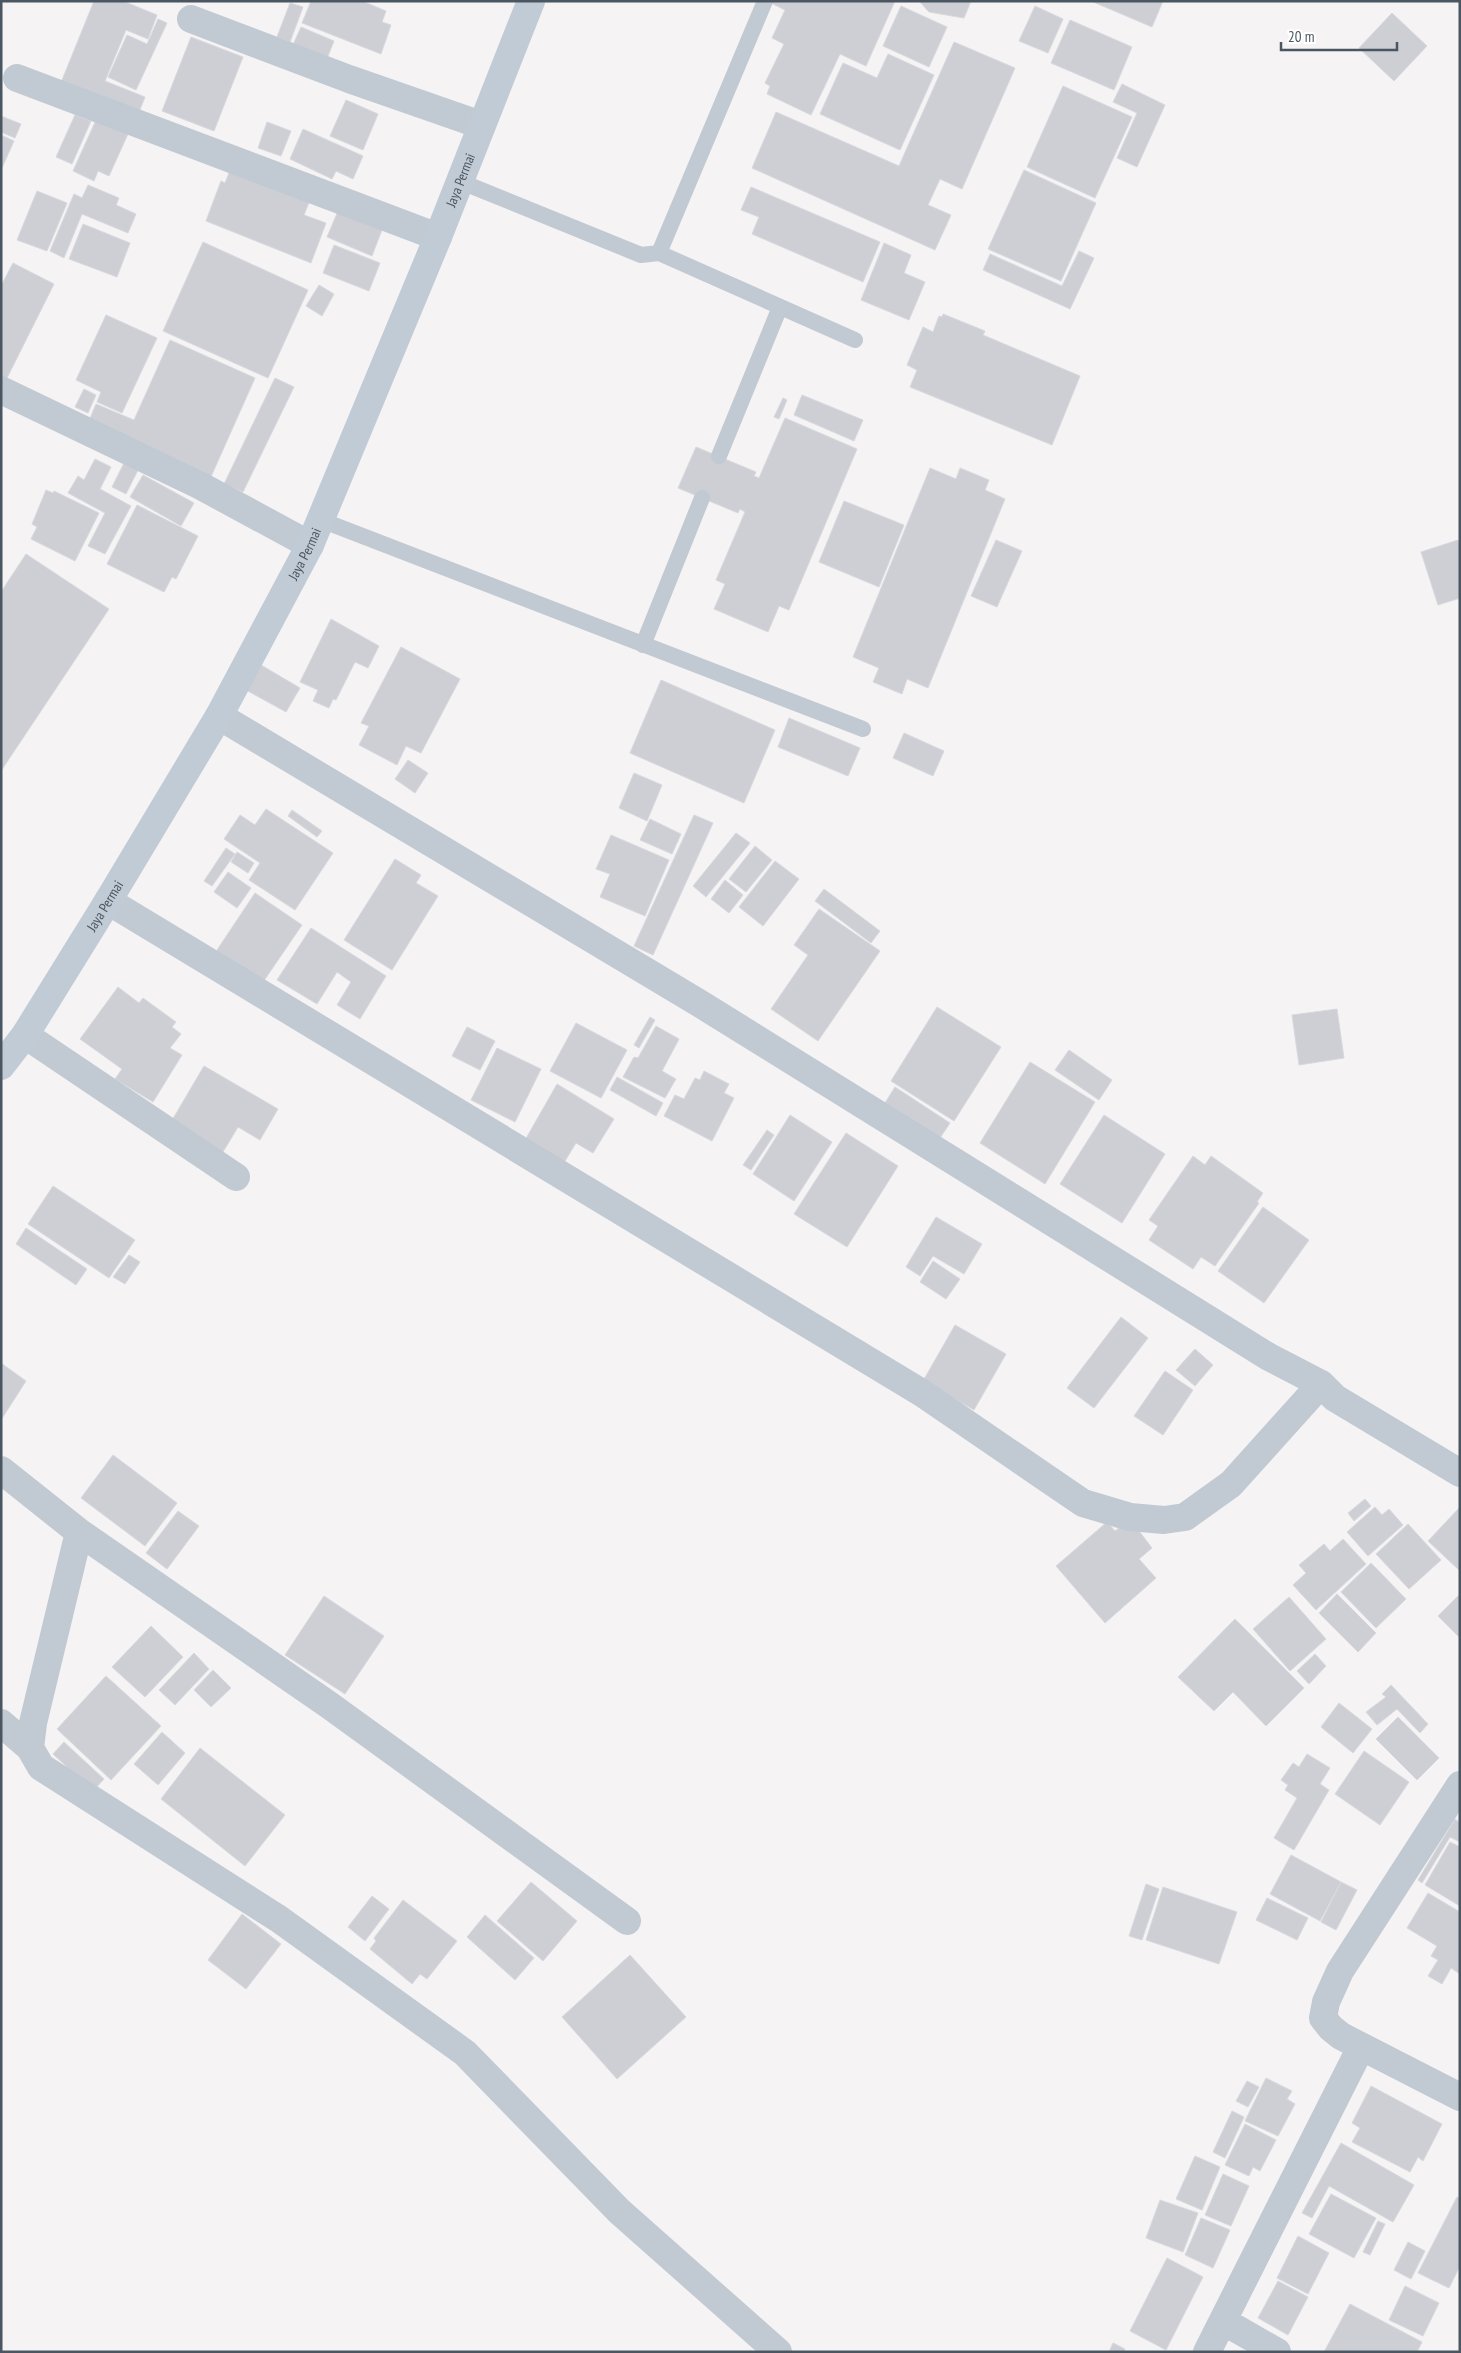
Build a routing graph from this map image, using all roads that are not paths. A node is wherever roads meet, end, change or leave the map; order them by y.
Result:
1 (531, 1) edge
2 (765, 1) edge
3 (191, 18) dead end
4 (17, 78) dead end
5 (481, 125) junction
6 (459, 181) junction
7 (438, 237) junction
8 (659, 253) junction
9 (780, 307) junction
10 (855, 340) dead end
11 (1, 390) edge
12 (719, 456) dead end
13 (702, 498) dead end
14 (321, 520) junction
15 (310, 545) junction
16 (643, 645) junction
17 (219, 716) junction
18 (863, 730) dead end
19 (108, 902) junction
20 (24, 1035) junction
21 (1, 1066) edge
22 (236, 1177) dead end
23 (1328, 1391) junction
24 (1, 1470) edge
25 (1460, 1472) edge
26 (79, 1532) junction
27 (1, 1723) edge
28 (30, 1748) junction
29 (1460, 1785) edge
30 (627, 1921) dead end
31 (1361, 2047) junction
32 (1460, 2097) edge
33 (1223, 2321) junction
34 (778, 2352) edge
35 (1207, 2352) edge
36 (1278, 2352) edge

1 - 5 street, Jaya Permai
2 - 8 lane
3 - 5 street
4 - 7 street
5 - 6 street, Jaya Permai
6 - 7 street, Jaya Permai
6 - 8 lane
7 - 14 street, Jaya Permai
8 - 9 lane
9 - 10 lane
9 - 12 lane
11 - 15 street
13 - 16 lane
14 - 15 street, Jaya Permai
14 - 16 lane
15 - 17 street, Jaya Permai
16 - 18 lane
17 - 19 street, Jaya Permai
17 - 23 street
19 - 20 street, Jaya Permai
19 - 23 street
20 - 21 street, Jaya Permai
20 - 22 street
23 - 25 street
24 - 26 street
26 - 28 street
26 - 30 street
27 - 28 street
28 - 34 street
29 - 31 street
31 - 32 street
31 - 33 street
33 - 35 street
33 - 36 street

